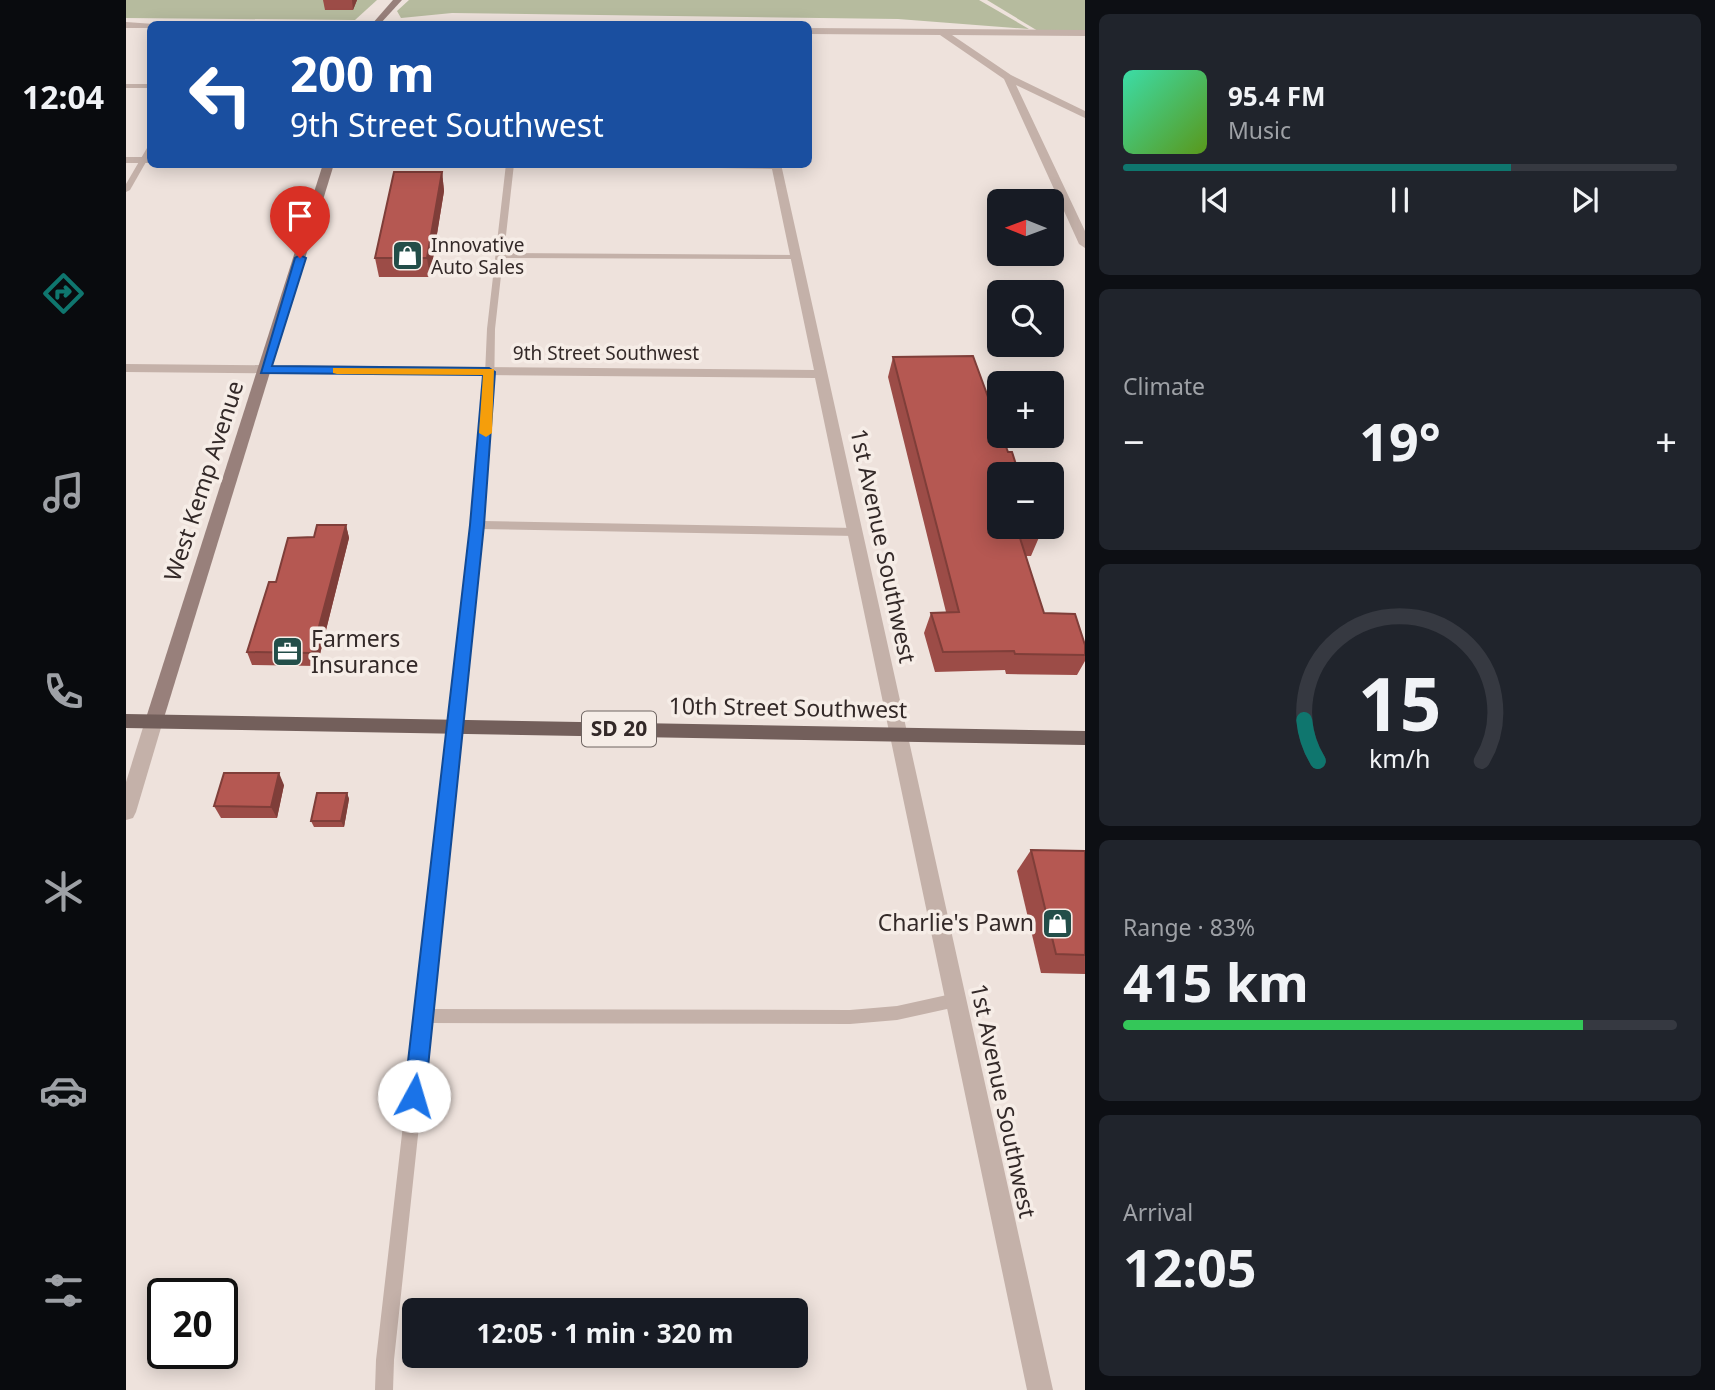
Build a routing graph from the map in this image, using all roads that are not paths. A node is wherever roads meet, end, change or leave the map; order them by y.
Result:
1 (398, 0) edge
2 (379, 21) edge
3 (126, 25) edge
4 (147, 25) edge
5 (812, 31) edge
6 (942, 32) junction
7 (1085, 33) edge
8 (1007, 77) junction
9 (126, 86) edge
10 (147, 86) edge
11 (1085, 116) edge
12 (147, 157) edge
13 (126, 160) edge
14 (147, 160) edge
15 (328, 168) edge
16 (510, 168) edge
17 (777, 168) edge
18 (126, 190) edge
19 (1085, 244) edge
20 (500, 255) junction
21 (796, 257) junction
22 (126, 368) edge
23 (265, 370) junction
24 (489, 372) junction
25 (821, 374) junction
26 (477, 525) junction
27 (855, 532) junction
28 (126, 721) edge
29 (154, 721) junction
30 (455, 725) junction
31 (899, 735) junction
32 (1085, 738) edge
33 (126, 812) edge
34 (956, 1000) junction
35 (423, 1016) junction
36 (384, 1390) edge
37 (1040, 1390) edge

1 - 2 main road
3 - 4 street
5 - 6 street
6 - 7 street
6 - 8 street
8 - 11 street
8 - 19 street
9 - 10 lane
12 - 13 street
14 - 18 lane
15 - 23 main road, West Kemp Avenue
16 - 20 lane
17 - 21 street, 1st Avenue Southwest
20 - 21 lane
20 - 24 lane
21 - 25 street, 1st Avenue Southwest
22 - 23 street, 9th Street Southwest
23 - 24 street, 9th Street Southwest
23 - 29 main road, West Kemp Avenue
24 - 25 street, 9th Street Southwest
24 - 26 lane
25 - 27 street, 1st Avenue Southwest
26 - 27 lane
26 - 30 lane
27 - 31 street, 1st Avenue Southwest
28 - 29 main road, SD 20
29 - 30 main road, 10th Street Southwest / SD 20
29 - 33 street, West Kemp Avenue
30 - 31 main road, 10th Street Southwest / SD 20
30 - 35 lane
31 - 32 main road, 10th Street Southwest / SD 20
31 - 34 street, 1st Avenue Southwest
34 - 35 lane
34 - 37 street, 1st Avenue Southwest
35 - 36 lane

